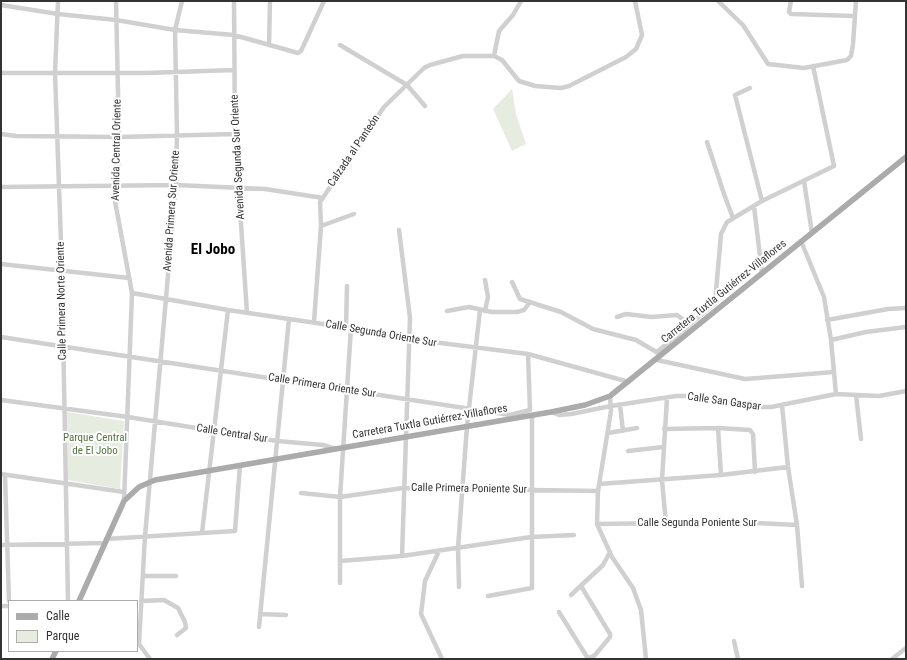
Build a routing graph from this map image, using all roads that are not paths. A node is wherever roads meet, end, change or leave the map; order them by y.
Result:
1 (58, 1) edge
2 (116, 1) edge
3 (182, 1) edge
4 (234, 1) edge
5 (270, 1) edge
6 (324, 1) edge
7 (521, 1) edge
8 (635, 1) edge
9 (718, 1) edge
10 (791, 1) edge
11 (856, 1) edge
12 (1, 6) edge
13 (58, 14) junction
14 (854, 16) junction
15 (116, 20) junction
16 (176, 30) junction
17 (234, 35) junction
18 (269, 45) junction
19 (340, 45) dead end
20 (494, 56) junction
21 (813, 66) junction
22 (234, 70) junction
23 (176, 72) junction
24 (1, 73) edge
25 (55, 73) junction
26 (118, 73) junction
27 (407, 85) junction
28 (750, 88) dead end
29 (425, 106) dead end
30 (1, 134) edge
31 (235, 134) junction
32 (177, 135) junction
33 (58, 137) junction
34 (120, 137) junction
35 (707, 142) dead end
36 (906, 157) edge
37 (804, 181) junction
38 (118, 184) junction
39 (176, 185) junction
40 (59, 186) junction
41 (1, 187) edge
42 (239, 187) junction
43 (323, 198) junction
44 (762, 201) junction
45 (754, 206) junction
46 (354, 214) dead end
47 (734, 218) junction
48 (321, 226) junction
49 (399, 230) dead end
50 (812, 233) junction
51 (801, 241) junction
52 (1, 264) edge
53 (62, 271) junction
54 (762, 273) junction
55 (129, 278) junction
56 (485, 280) dead end
57 (512, 282) dead end
58 (347, 286) dead end
59 (132, 293) junction
60 (166, 299) junction
61 (530, 302) junction
62 (715, 303) junction
63 (725, 303) junction
64 (906, 308) edge
65 (228, 310) junction
66 (483, 310) junction
67 (447, 311) dead end
68 (247, 313) junction
69 (617, 317) dead end
70 (289, 319) junction
71 (827, 320) junction
72 (314, 322) junction
73 (689, 324) junction
74 (346, 327) junction
75 (906, 327) edge
76 (351, 328) junction
77 (1, 337) edge
78 (409, 339) junction
79 (831, 340) junction
80 (63, 345) junction
81 (475, 348) junction
82 (528, 354) junction
83 (658, 356) junction
84 (130, 358) junction
85 (160, 362) junction
86 (221, 370) junction
87 (834, 372) junction
88 (283, 381) junction
89 (629, 382) junction
90 (347, 390) junction
91 (906, 391) edge
92 (836, 394) junction
93 (856, 395) junction
94 (610, 396) junction
95 (666, 398) junction
96 (407, 399) junction
97 (1, 400) edge
98 (620, 405) junction
99 (782, 405) junction
100 (611, 406) junction
101 (64, 409) junction
102 (468, 409) junction
103 (531, 412) junction
104 (551, 412) junction
105 (128, 417) junction
106 (511, 417) junction
107 (155, 422) junction
108 (467, 426) junction
109 (637, 428) dead end
110 (718, 428) junction
111 (664, 429) junction
112 (213, 430) junction
113 (623, 431) junction
114 (608, 433) junction
115 (406, 437) junction
116 (861, 439) dead end
117 (277, 441) junction
118 (312, 444) junction
119 (344, 447) junction
120 (663, 447) junction
121 (336, 449) junction
122 (628, 451) dead end
123 (310, 453) junction
124 (275, 459) junction
125 (240, 465) junction
126 (788, 467) junction
127 (208, 471) junction
128 (755, 472) junction
129 (3, 474) edge
130 (721, 475) junction
131 (662, 480) junction
132 (150, 482) junction
133 (66, 484) junction
134 (599, 484) junction
135 (403, 488) junction
136 (463, 490) junction
137 (532, 490) junction
138 (598, 491) junction
139 (124, 492) junction
140 (301, 493) dead end
141 (340, 497) junction
142 (124, 501) junction
143 (597, 524) junction
144 (666, 524) junction
145 (797, 525) junction
146 (202, 533) junction
147 (574, 535) dead end
148 (145, 536) junction
149 (531, 537) junction
150 (106, 541) junction
151 (67, 543) junction
152 (1, 545) edge
153 (7, 546) junction
154 (458, 548) junction
155 (439, 551) junction
156 (610, 552) junction
157 (402, 556) junction
158 (340, 560) junction
159 (143, 576) junction
160 (176, 576) dead end
161 (340, 583) dead end
162 (581, 586) junction
163 (802, 586) dead end
164 (459, 587) dead end
165 (571, 595) dead end
166 (488, 596) dead end
167 (9, 600) edge
168 (68, 600) edge
169 (79, 600) edge
170 (140, 602) edge
171 (559, 612) dead end
172 (260, 614) junction
173 (286, 615) dead end
174 (259, 627) dead end
175 (177, 635) dead end
176 (734, 641) dead end
177 (906, 648) edge
178 (150, 659) edge
179 (442, 659) edge
180 (646, 659) edge
181 (738, 659) edge
182 (892, 659) edge

1 - 13 street, Calle Primera Norte Oriente
2 - 15 street, Avenida Central Oriente
3 - 16 street, Avenida Primera Sur Oriente
4 - 17 street, Avenida Segunda Sur Oriente
5 - 18 street
6 - 18 street
7 - 20 street
8 - 20 street
9 - 21 street
10 - 14 street
11 - 14 street
12 - 13 street
13 - 15 street
13 - 25 street, Calle Primera Norte Oriente
14 - 21 street
15 - 16 street
15 - 26 street, Avenida Central Oriente
16 - 17 street
16 - 23 street, Avenida Primera Sur Oriente
17 - 18 street
17 - 22 street, Avenida Segunda Sur Oriente
19 - 27 street
20 - 27 street, Calzada al Panteón
21 - 37 street
22 - 23 street
22 - 31 street, Avenida Segunda Sur Oriente
23 - 26 street
23 - 32 street, Avenida Primera Sur Oriente
24 - 25 street
25 - 26 street
25 - 33 street, Calle Primera Norte Oriente
26 - 34 street, Avenida Central Oriente
27 - 29 street
27 - 43 street, Calzada al Panteón
28 - 44 street
30 - 33 street
31 - 32 street
31 - 42 street, Avenida Segunda Sur Oriente
32 - 34 street
32 - 39 street, Avenida Primera Sur Oriente
33 - 34 street
33 - 40 street, Calle Primera Norte Oriente
34 - 38 street, Avenida Central Oriente
35 - 47 street
36 - 50 main road, Carretera Tuxtla Gutiérrez-Villaflores
37 - 44 street
37 - 50 street
38 - 39 street
38 - 40 street
38 - 55 street, Avenida Central Oriente
39 - 42 street
39 - 60 street, Avenida Primera Sur Oriente
40 - 41 street
40 - 53 street, Calle Primera Norte Oriente
42 - 43 street
42 - 68 street, Avenida Segunda Sur Oriente
43 - 48 street, Calzada al Panteón
44 - 45 street
45 - 47 street
45 - 54 street
46 - 48 street
47 - 62 street
48 - 72 street, Calzada al Panteón
49 - 78 street
50 - 51 main road, Carretera Tuxtla Gutiérrez-Villaflores
51 - 54 main road, Carretera Tuxtla Gutiérrez-Villaflores
51 - 71 street
52 - 53 street
53 - 55 street
53 - 80 street, Calle Primera Norte Oriente
54 - 63 main road, Carretera Tuxtla Gutiérrez-Villaflores
55 - 59 street, Avenida Central Oriente
56 - 66 street
57 - 61 street
58 - 74 street
59 - 60 street, Calle Segunda Oriente Sur
59 - 84 street, Avenida Central Oriente
60 - 65 street, Calle Segunda Oriente Sur
60 - 85 street, Avenida Primera Sur Oriente
61 - 66 street
61 - 83 street
62 - 63 street
62 - 73 street
63 - 83 main road, Carretera Tuxtla Gutiérrez-Villaflores
64 - 71 street
65 - 68 street, Calle Segunda Oriente Sur
65 - 86 street
66 - 67 street
66 - 81 street
68 - 70 street, Calle Segunda Oriente Sur
69 - 73 street
70 - 72 street, Calle Segunda Oriente Sur
70 - 88 street
71 - 79 street
72 - 74 street, Calle Segunda Oriente Sur
73 - 83 street
74 - 76 street, Calle Segunda Oriente Sur
75 - 79 street
76 - 78 street, Calle Segunda Oriente Sur
76 - 90 street
77 - 80 street, Calle Primera Oriente Sur
78 - 81 street, Calle Segunda Oriente Sur
78 - 96 street
79 - 87 street
80 - 84 street, Calle Primera Oriente Sur
80 - 101 street, Calle Primera Norte Oriente
81 - 82 street, Calle Segunda Oriente Sur
81 - 102 street
82 - 89 street, Calle Segunda Oriente Sur
82 - 103 street
83 - 87 street
83 - 89 main road, Carretera Tuxtla Gutiérrez-Villaflores
84 - 85 street, Calle Primera Oriente Sur
84 - 105 street, Avenida Central Oriente
85 - 86 street, Calle Primera Oriente Sur
85 - 107 street, Avenida Primera Sur Oriente
86 - 88 street, Calle Primera Oriente Sur
86 - 112 street
87 - 92 street
88 - 90 street, Calle Primera Oriente Sur
88 - 117 street
89 - 94 main road, Carretera Tuxtla Gutiérrez-Villaflores
90 - 96 street, Calle Primera Oriente Sur
90 - 119 street
91 - 93 street, Calle San Gaspar
92 - 93 street, Calle San Gaspar
92 - 99 street, Calle San Gaspar
93 - 116 street
94 - 100 street
94 - 104 main road, Carretera Tuxtla Gutiérrez-Villaflores
95 - 98 street, Calle San Gaspar
95 - 99 street, Calle San Gaspar
95 - 111 street
96 - 102 street, Calle Primera Oriente Sur
96 - 115 street
97 - 101 street, Calle Central Sur
98 - 100 street, Calle San Gaspar
98 - 113 street
99 - 126 street
100 - 104 street, Calle San Gaspar
100 - 114 street
101 - 105 street, Calle Central Sur
101 - 133 street, Calle Primera Norte Oriente
102 - 106 street, Calle Primera Oriente Sur
102 - 108 street
103 - 104 main road, Carretera Tuxtla Gutiérrez-Villaflores
103 - 106 main road, Carretera Tuxtla Gutiérrez-Villaflores
103 - 137 street
105 - 107 street, Calle Central Sur
105 - 139 street, Avenida Central Oriente
106 - 108 main road, Carretera Tuxtla Gutiérrez-Villaflores
107 - 112 street, Calle Central Sur
107 - 132 street, Avenida Primera Sur Oriente
108 - 115 main road, Carretera Tuxtla Gutiérrez-Villaflores
108 - 136 street
109 - 113 street
110 - 111 street
110 - 128 street
110 - 130 street
111 - 120 street
112 - 117 street, Calle Central Sur
112 - 127 street
113 - 114 street
114 - 134 street
115 - 119 main road, Carretera Tuxtla Gutiérrez-Villaflores
115 - 135 street
117 - 118 street, Calle Central Sur
117 - 124 street
118 - 121 street, Calle Central Sur
118 - 123 street
119 - 121 main road, Carretera Tuxtla Gutiérrez-Villaflores
119 - 141 street
120 - 122 street
120 - 131 street
121 - 123 main road, Carretera Tuxtla Gutiérrez-Villaflores
123 - 124 main road, Carretera Tuxtla Gutiérrez-Villaflores
124 - 125 main road, Carretera Tuxtla Gutiérrez-Villaflores
124 - 172 street
125 - 127 main road, Carretera Tuxtla Gutiérrez-Villaflores
125 - 146 street
126 - 128 street
126 - 145 street
127 - 132 main road, Carretera Tuxtla Gutiérrez-Villaflores
127 - 146 street
128 - 130 street
129 - 133 street
129 - 153 street
130 - 131 street
131 - 134 street
131 - 144 street
132 - 142 main road, Carretera Tuxtla Gutiérrez-Villaflores
132 - 148 street, Avenida Primera Sur Oriente
133 - 139 street
133 - 151 street, Calle Primera Norte Oriente
134 - 138 street
135 - 136 street, Calle Primera Poniente Sur
135 - 141 street, Calle Primera Poniente Sur
135 - 157 street
136 - 137 street, Calle Primera Poniente Sur
136 - 154 street
137 - 138 street, Calle Primera Poniente Sur
137 - 149 street
138 - 143 street
139 - 142 street, Avenida Central Oriente
140 - 141 street, Calle Primera Poniente Sur
141 - 158 street
142 - 150 main road, Carretera Tuxtla Gutiérrez-Villaflores
143 - 144 street, Calle Segunda Poniente Sur
143 - 156 street
144 - 145 street, Calle Segunda Poniente Sur
145 - 163 street
146 - 148 street
147 - 149 street
148 - 150 street
148 - 159 street, Avenida Primera Sur Oriente
149 - 154 street
149 - 166 street
150 - 151 street
150 - 169 main road, Carretera Tuxtla Gutiérrez-Villaflores
151 - 153 street
151 - 168 street, Calle Primera Norte Oriente
152 - 153 street
153 - 167 street
154 - 155 street
154 - 164 street
155 - 157 street
155 - 179 street
156 - 162 street
156 - 180 street
157 - 158 street
158 - 161 street
159 - 160 street
159 - 170 street, Avenida Primera Sur Oriente
162 - 165 street
162 - 171 street
170 - 175 street
170 - 178 street, Avenida Primera Sur Oriente
172 - 173 street
172 - 174 street
176 - 181 street
177 - 182 street

